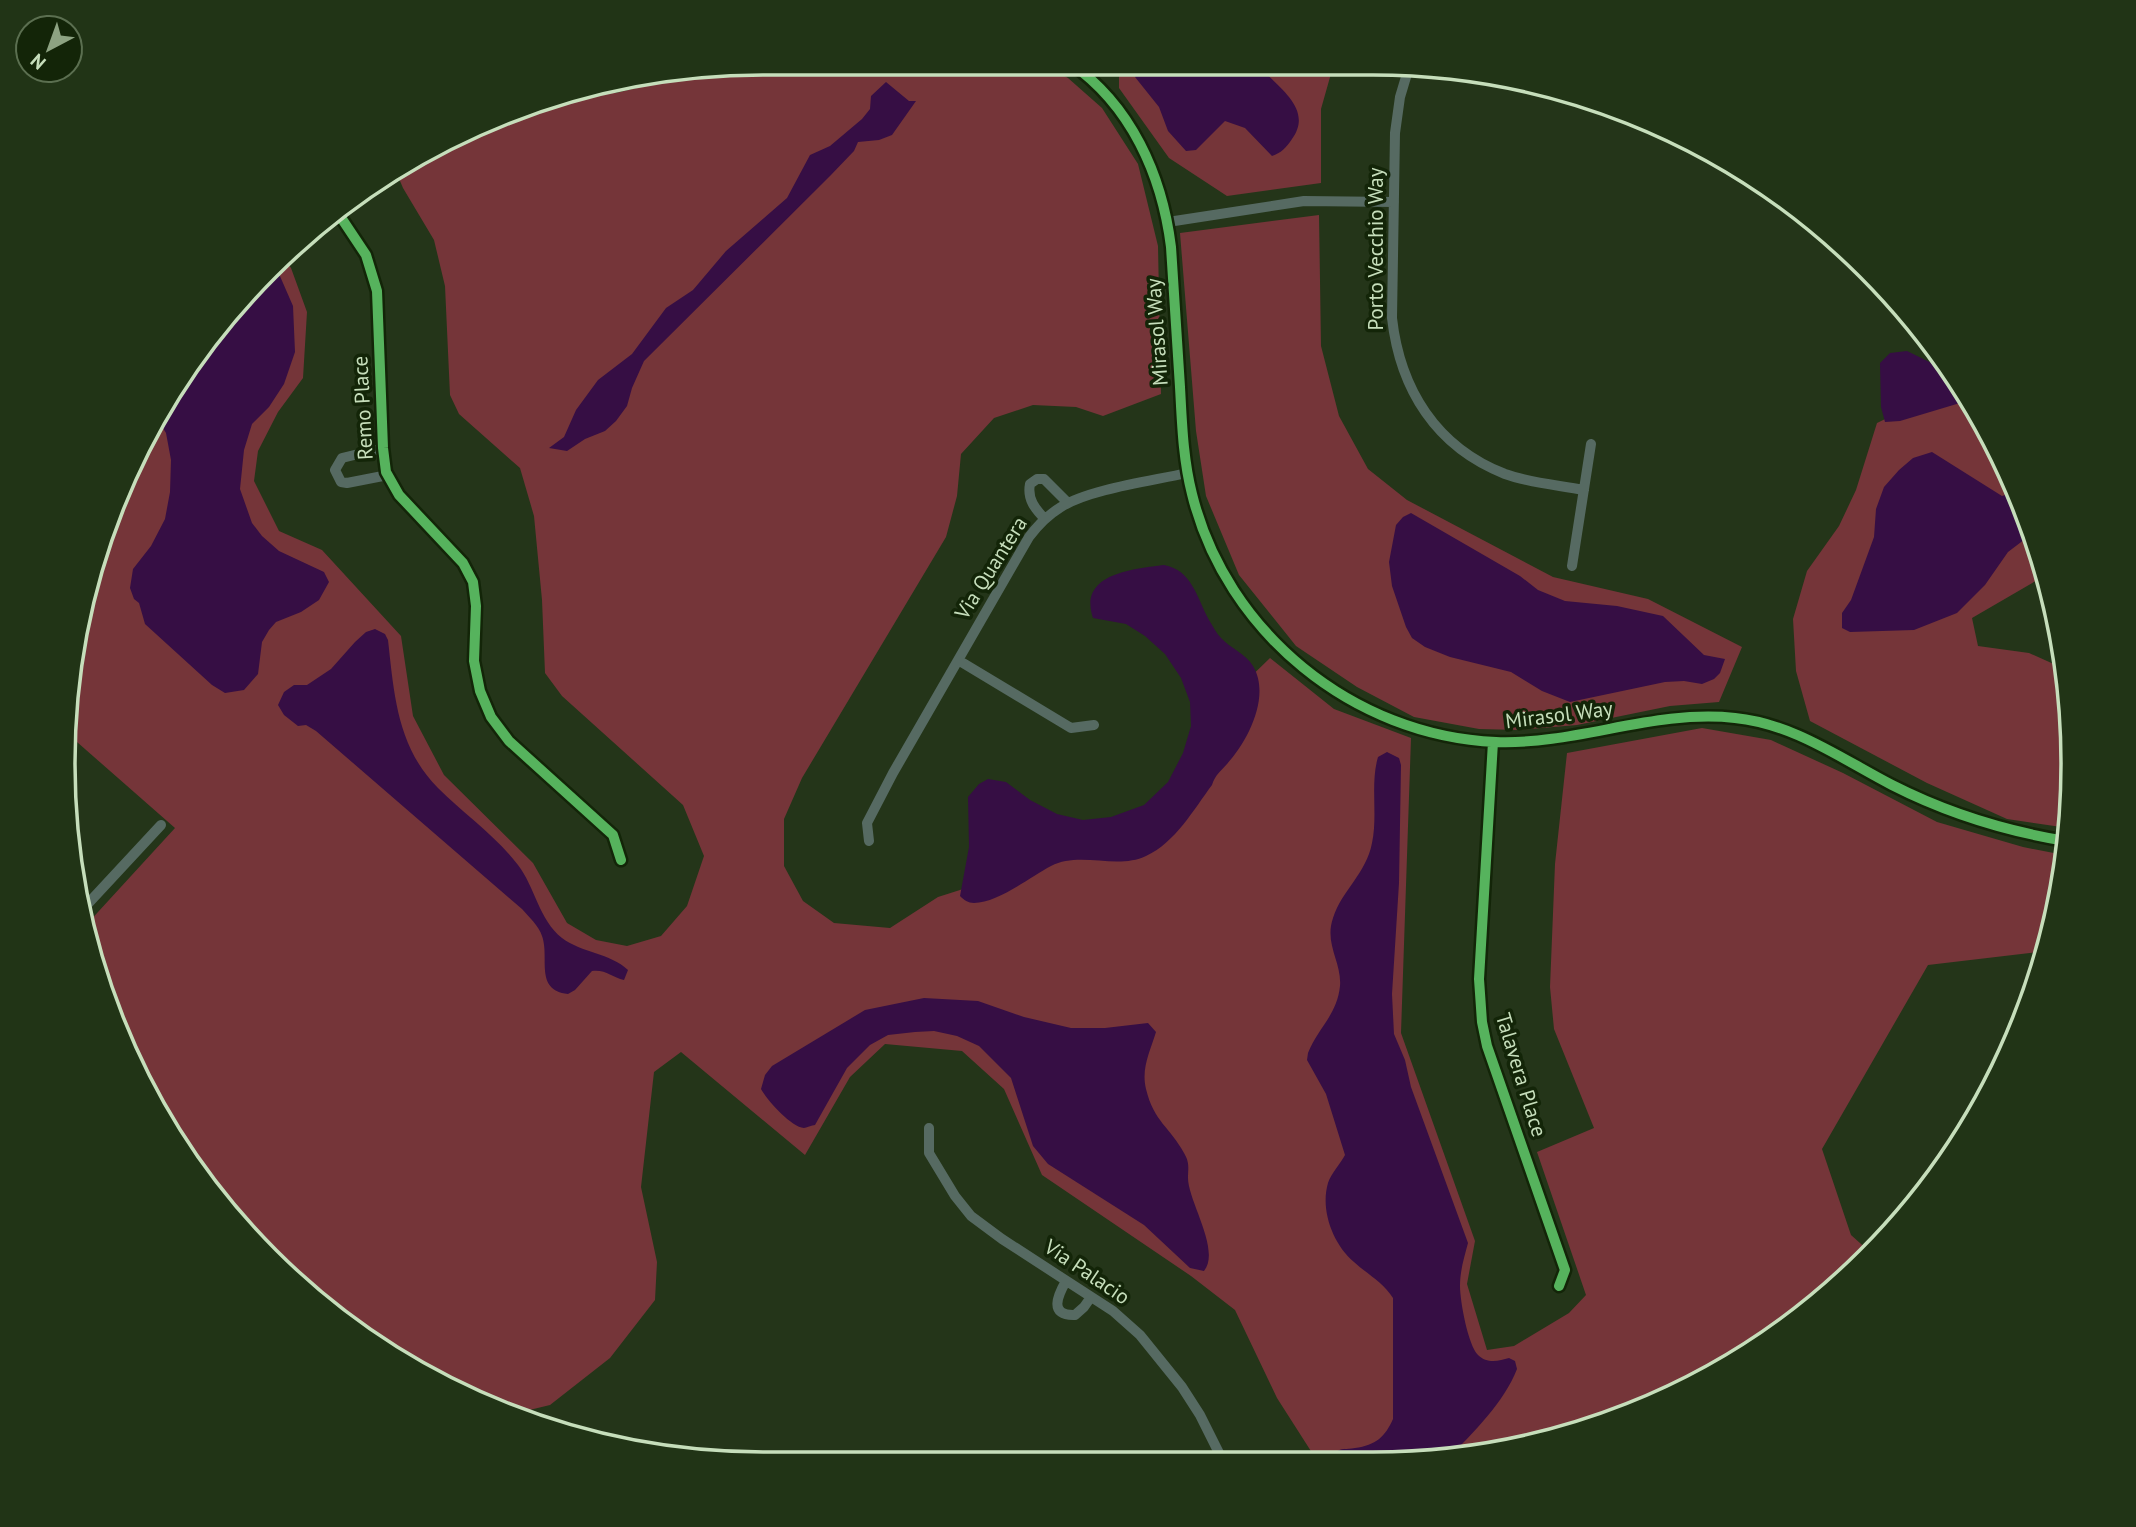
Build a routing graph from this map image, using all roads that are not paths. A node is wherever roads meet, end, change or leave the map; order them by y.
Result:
1 (1084, 75) edge
2 (1406, 76) edge
3 (1394, 202) junction
4 (342, 219) edge
5 (1168, 222) junction
6 (1591, 444) dead end
7 (383, 448) junction
8 (1187, 473) junction
9 (388, 475) junction
10 (1584, 490) junction
11 (1068, 503) junction
12 (1045, 519) junction
13 (1572, 566) dead end
14 (958, 660) junction
15 (1094, 726) dead end
16 (1493, 742) junction
17 (161, 825) dead end
18 (2056, 839) edge
19 (869, 841) dead end
20 (621, 860) dead end
21 (89, 902) edge
22 (929, 1128) dead end
23 (1066, 1281) junction
24 (1559, 1286) dead end
25 (1091, 1297) junction
26 (1218, 1452) edge

1 - 5 street, Mirasol Way
2 - 3 street, Porto Vecchio Way
3 - 5 street
3 - 10 street, Porto Vecchio Way
4 - 7 street, Remo Place
5 - 8 street, Mirasol Way
6 - 10 street
7 - 9 street, Remo Place
7 - 9 street
8 - 11 street, Via Quantera
8 - 16 street, Mirasol Way
9 - 20 street, Remo Place
10 - 13 street
11 - 12 street, Via Quantera
11 - 12 street
12 - 14 street, Via Quantera
14 - 15 street
14 - 19 street, Via Quantera
16 - 18 street, Mirasol Way
16 - 24 street, Talavera Place
17 - 21 street
22 - 23 street, Via Palacio
23 - 25 street, Via Palacio
23 - 25 street
25 - 26 street, Via Palacio

